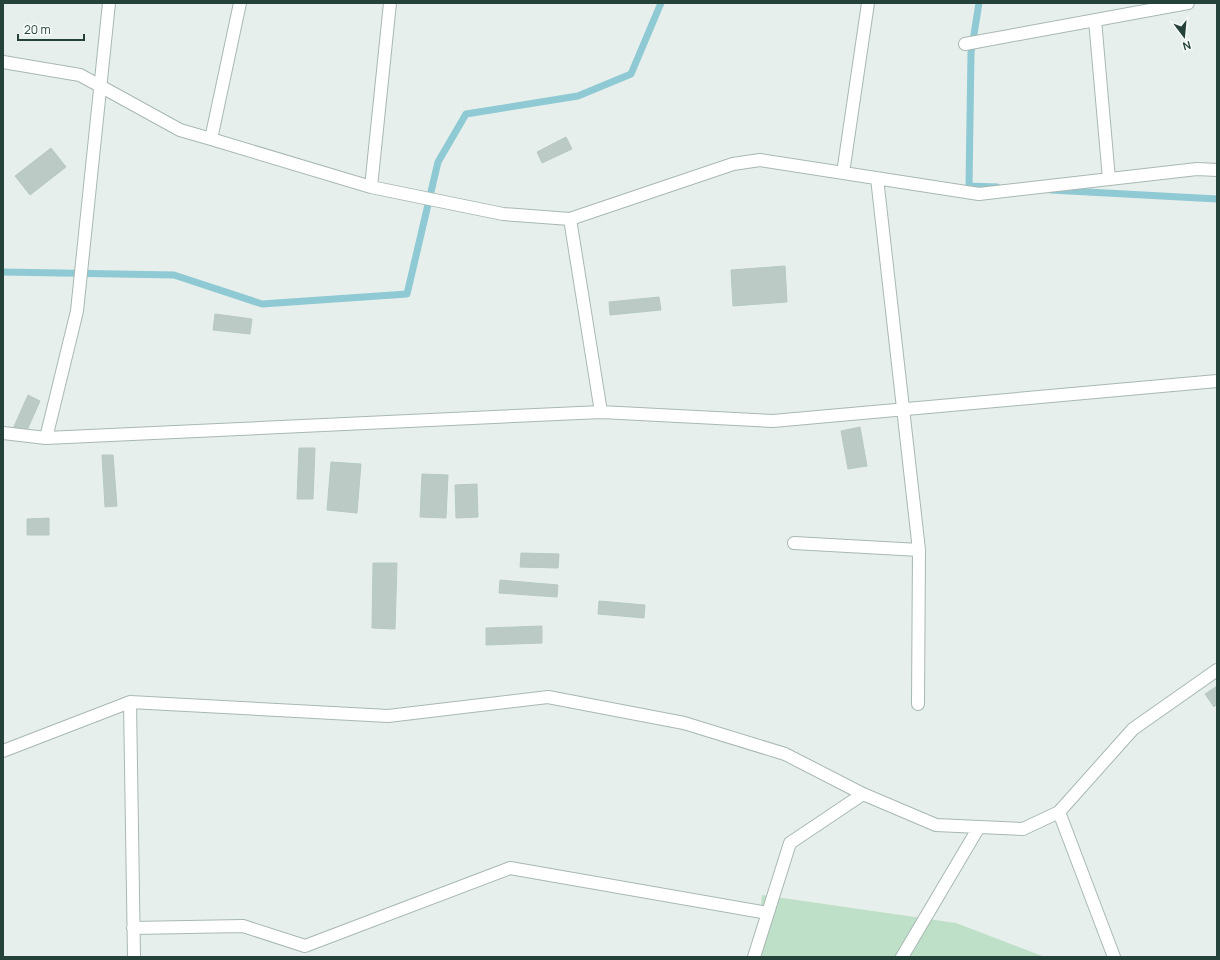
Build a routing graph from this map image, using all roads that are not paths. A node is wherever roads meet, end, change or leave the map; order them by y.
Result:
1 (109, 3) edge
2 (240, 3) edge
3 (390, 3) edge
4 (868, 3) edge
5 (1188, 3) edge
6 (1095, 20) junction
7 (965, 44) dead end
8 (3, 62) edge
9 (100, 86) junction
10 (211, 139) junction
11 (1217, 170) edge
12 (843, 173) junction
13 (877, 178) junction
14 (1109, 179) junction
15 (370, 187) junction
16 (570, 219) junction
17 (1217, 381) edge
18 (903, 409) junction
19 (601, 412) junction
20 (3, 433) edge
21 (46, 438) junction
22 (794, 543) dead end
23 (919, 550) junction
24 (1217, 670) edge
25 (130, 702) junction
26 (918, 704) dead end
27 (3, 751) edge
28 (863, 794) junction
29 (1059, 812) junction
30 (979, 827) junction
31 (768, 913) junction
32 (133, 928) junction
33 (134, 957) edge
34 (754, 957) edge
35 (902, 957) edge
36 (1114, 957) edge

1 - 9 street
2 - 10 street
3 - 15 street
4 - 12 street
5 - 6 street
6 - 7 street
6 - 14 street
8 - 9 street
9 - 10 street
9 - 21 street
10 - 15 street
11 - 14 street
12 - 13 street
12 - 16 street
13 - 14 street
13 - 18 street
15 - 16 street
16 - 19 street
17 - 18 street
18 - 19 street
18 - 23 street
19 - 21 street
20 - 21 street
22 - 23 street
23 - 26 street
24 - 29 street
25 - 27 street
25 - 28 street
25 - 32 street
28 - 30 street
28 - 31 street
29 - 30 street
29 - 36 street
30 - 35 street
31 - 32 street
31 - 34 street
32 - 33 street

